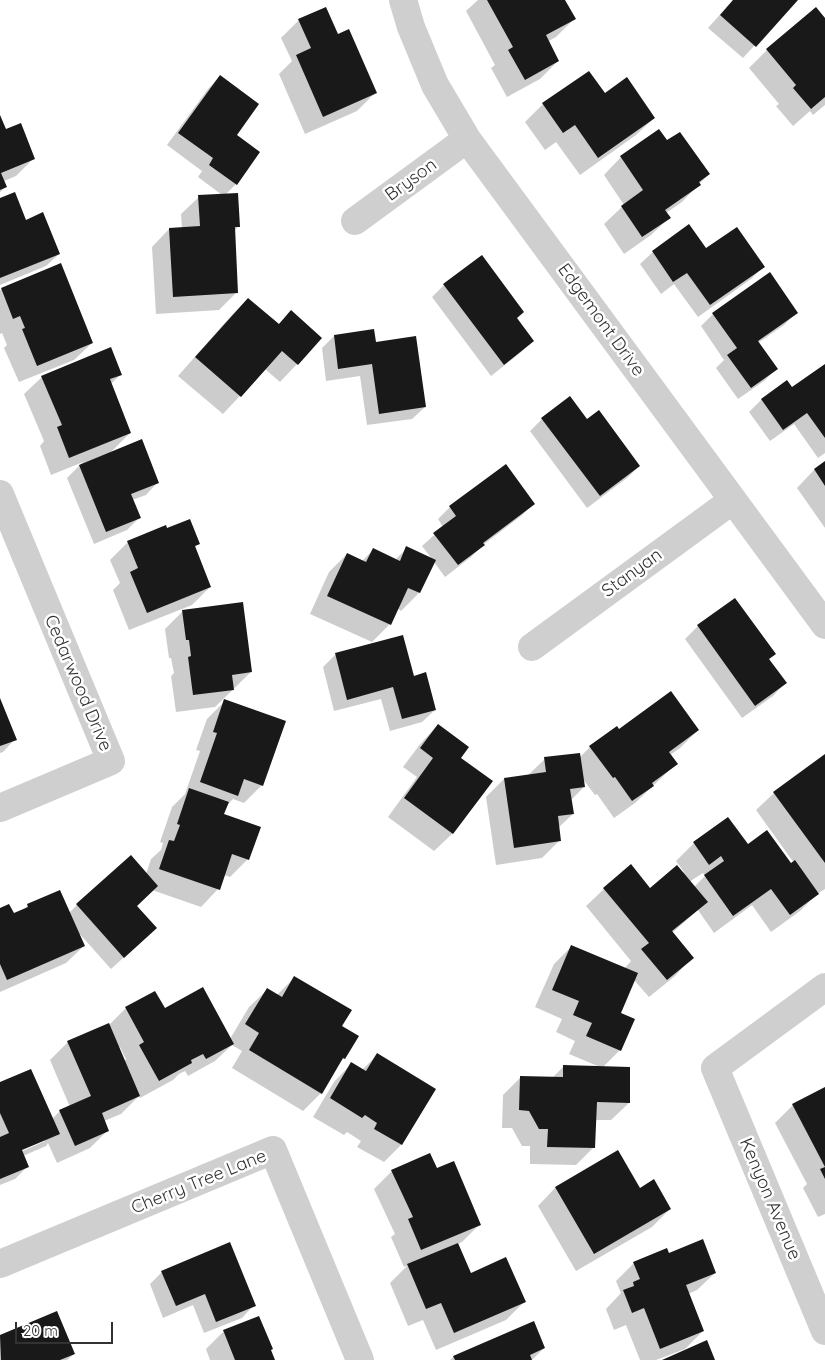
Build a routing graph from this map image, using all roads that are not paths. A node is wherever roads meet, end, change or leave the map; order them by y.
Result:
1 (403, 0) edge
2 (467, 139) junction
3 (355, 221) dead end
4 (0, 494) edge
5 (732, 500) junction
6 (825, 625) edge
7 (532, 647) dead end
8 (0, 808) edge
9 (825, 987) edge
10 (0, 1264) edge
11 (825, 1331) edge
12 (360, 1360) edge

1 - 2 street, Edgemont Drive
2 - 3 street, Bryson
2 - 5 street, Edgemont Drive
4 - 8 street, Cedarwood Drive
5 - 6 street, Edgemont Drive
5 - 7 street, Stanyan
9 - 11 street, Kenyon Avenue
10 - 12 street, Cherry Tree Lane

